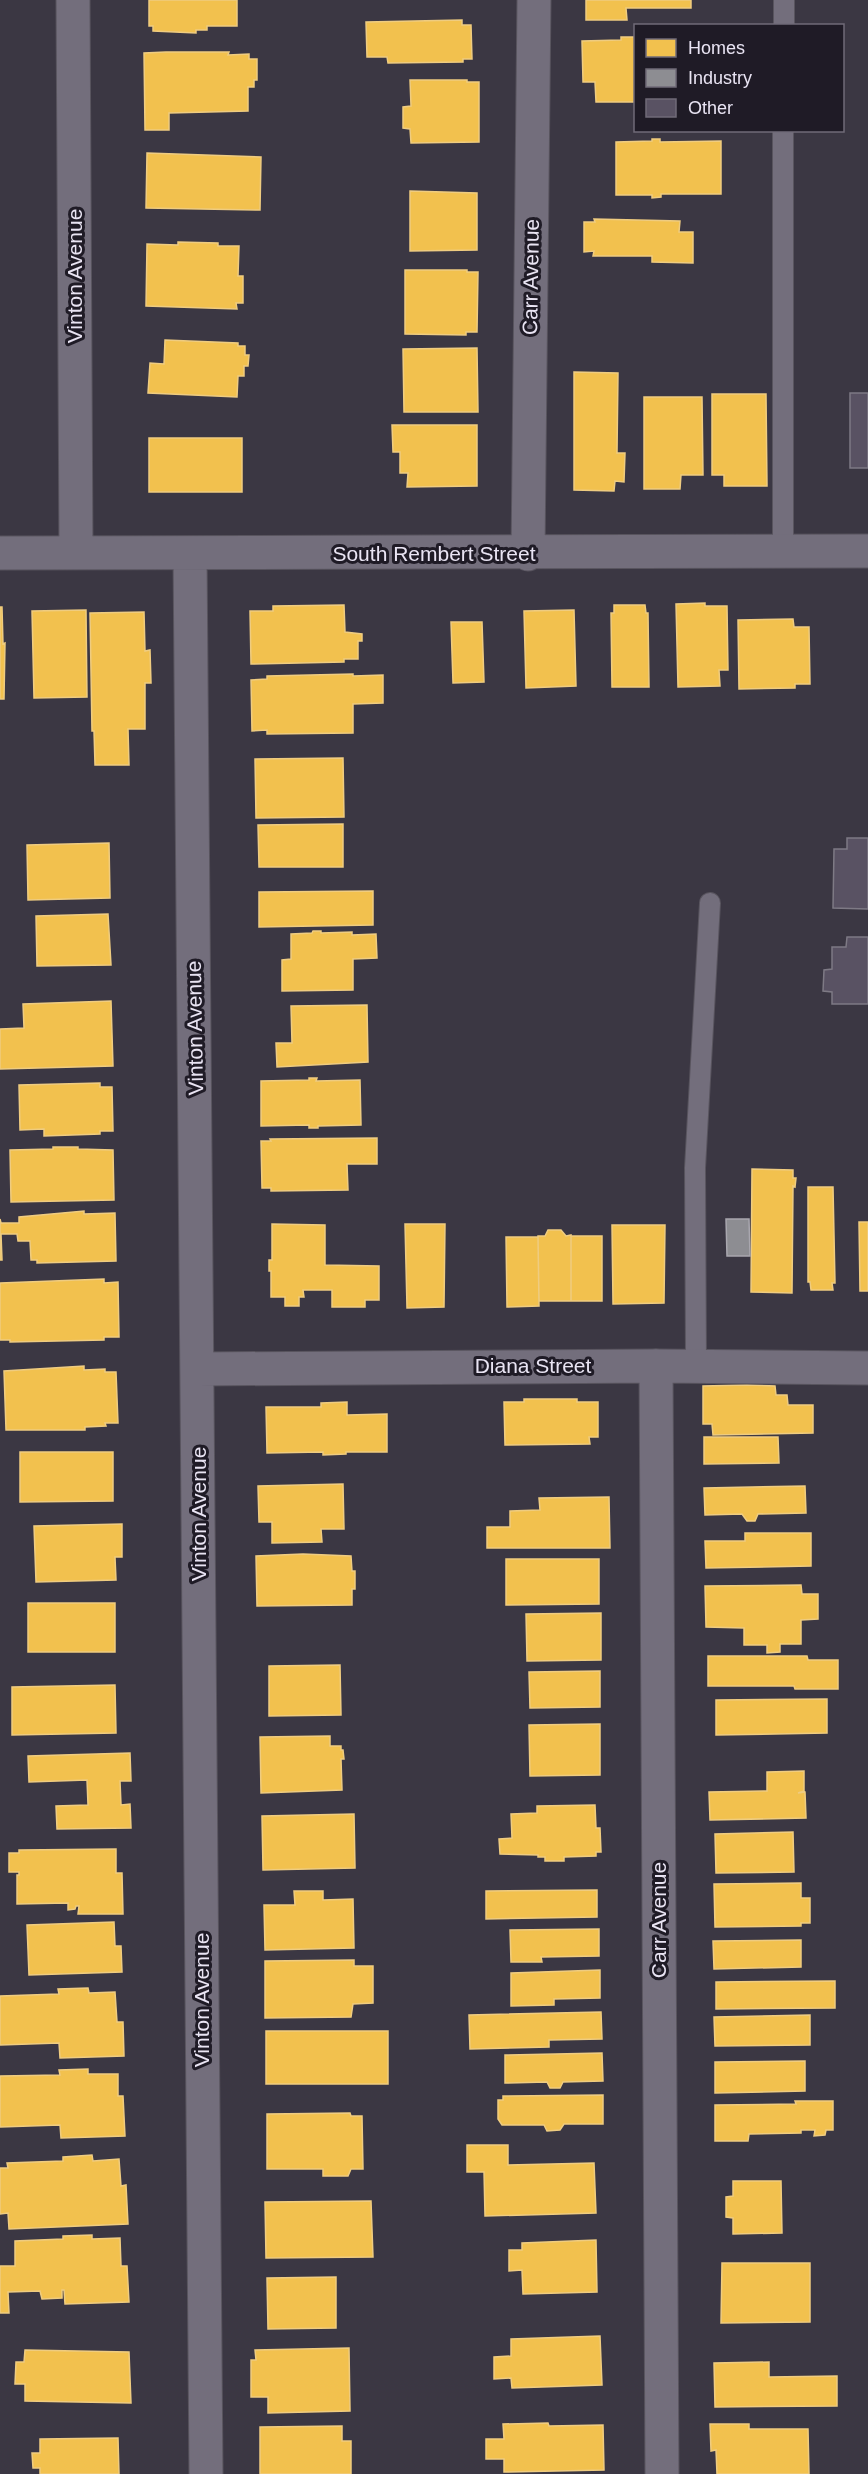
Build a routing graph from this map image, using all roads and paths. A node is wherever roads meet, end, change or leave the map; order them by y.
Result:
1 (73, 0) edge
2 (534, 0) edge
3 (784, 0) edge
4 (784, 24) edge
5 (783, 132) edge
6 (76, 552) junction
7 (783, 552) junction
8 (868, 552) edge
9 (0, 553) edge
10 (190, 554) junction
11 (528, 554) junction
12 (710, 903) dead end
13 (656, 1366) junction
14 (696, 1366) junction
15 (868, 1368) edge
16 (198, 1369) junction
17 (206, 2474) edge
18 (662, 2474) edge

1 - 6 street, Vinton Avenue
2 - 11 street, Carr Avenue
3 - 4 lane
5 - 7 lane
6 - 9 street, South Rembert Street
6 - 10 street, South Rembert Street
7 - 8 street, South Rembert Street
7 - 11 street, South Rembert Street
10 - 11 street, South Rembert Street
10 - 16 street, Vinton Avenue
12 - 14 lane
13 - 14 street, Diana Street
13 - 16 street, Diana Street
13 - 18 street, Carr Avenue
14 - 15 street, Diana Street
16 - 17 street, Vinton Avenue

